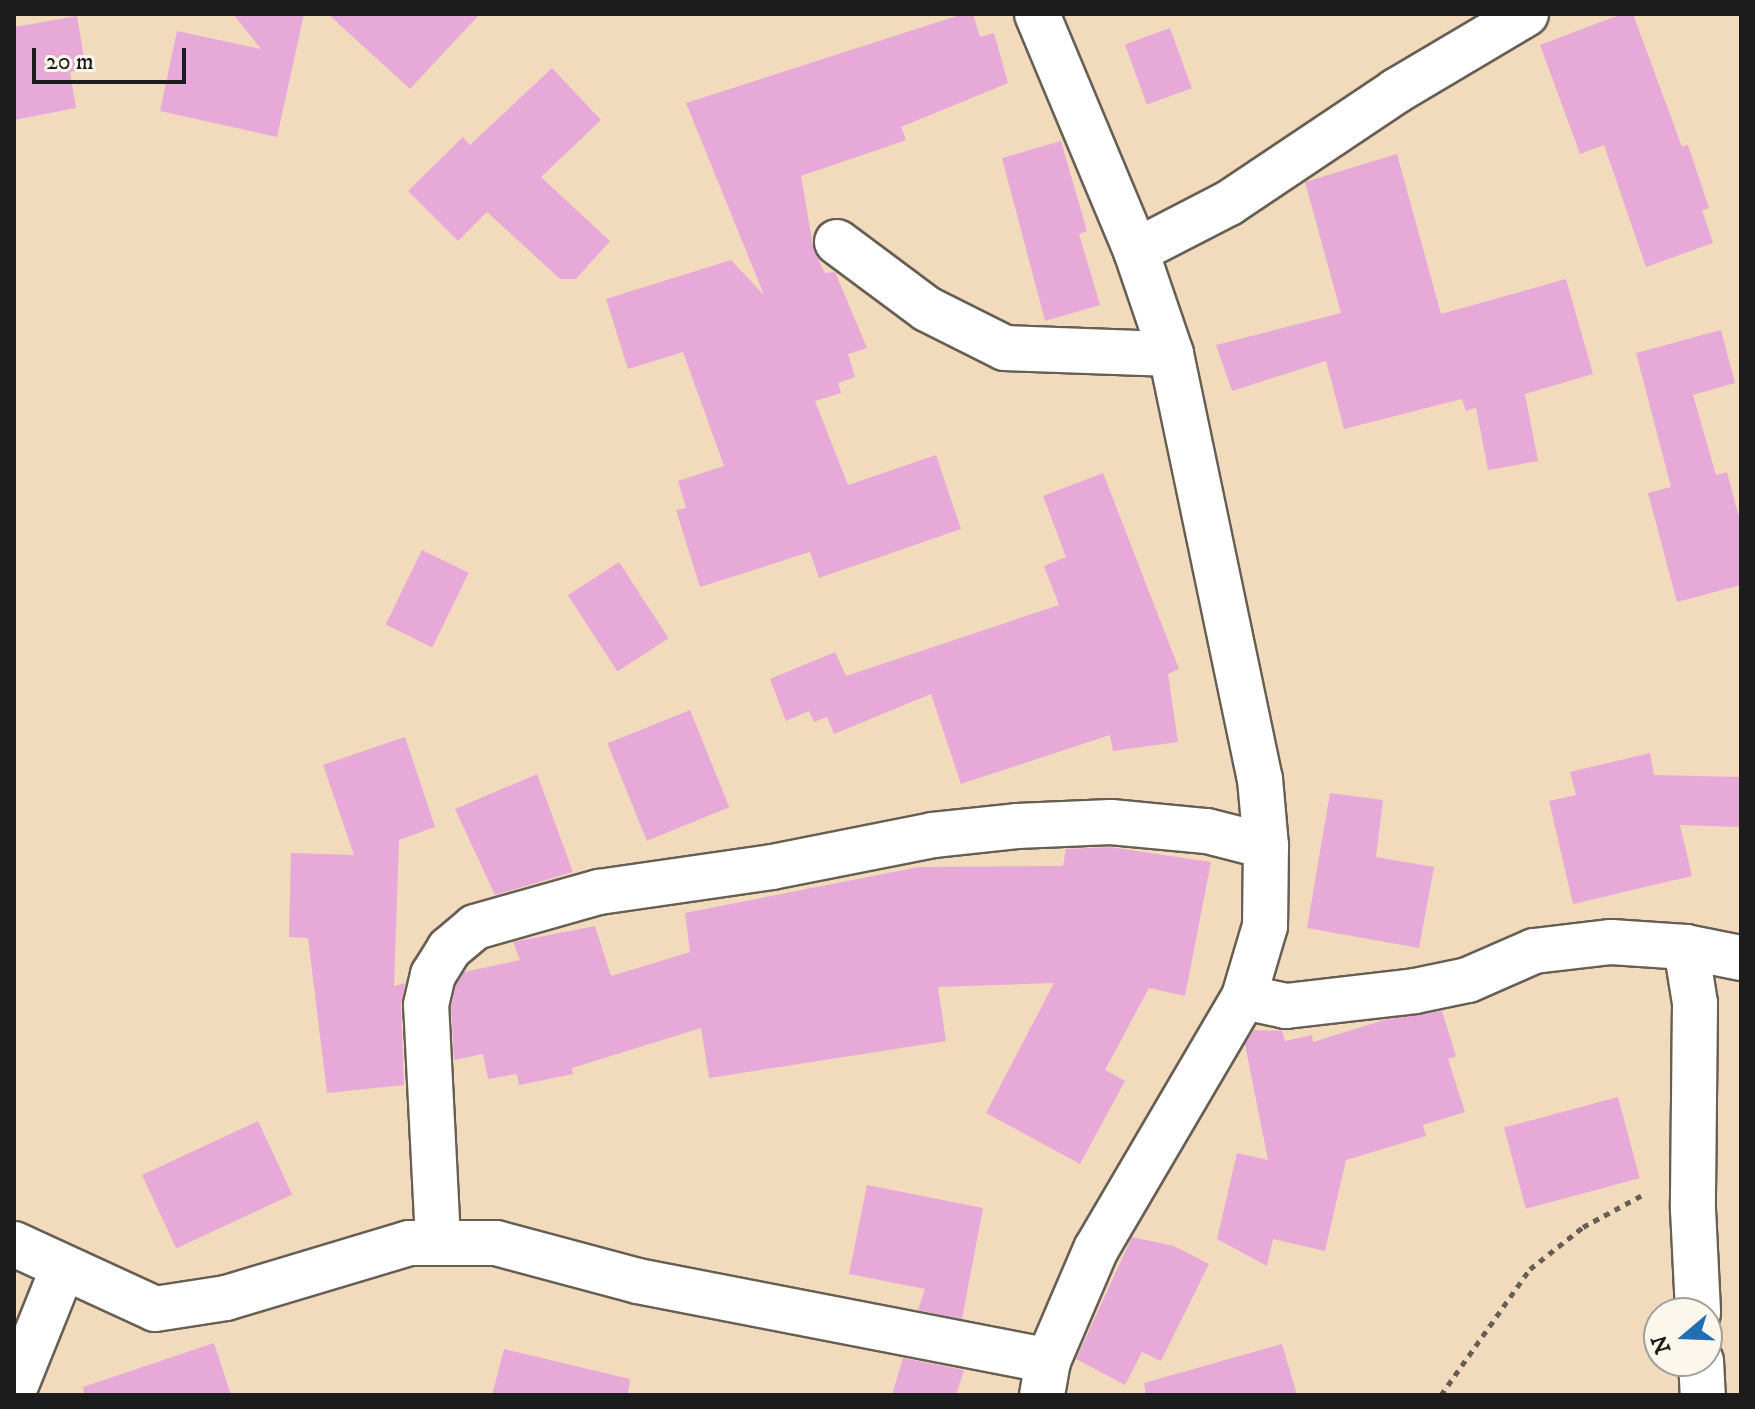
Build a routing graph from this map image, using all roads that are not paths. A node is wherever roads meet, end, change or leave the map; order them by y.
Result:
1 (1037, 14) edge
2 (1526, 14) edge
3 (837, 242) dead end
4 (1136, 251) junction
5 (1171, 354) junction
6 (1266, 846) junction
7 (1686, 947) junction
8 (1741, 958) edge
9 (1244, 997) junction
10 (438, 1240) junction
11 (14, 1244) edge
12 (63, 1268) junction
13 (1698, 1297) edge
14 (1045, 1378) edge
15 (14, 1390) edge

1 - 4 street
2 - 4 street
3 - 5 street
4 - 5 street
5 - 6 street
6 - 9 street
6 - 10 street
7 - 8 street
7 - 9 street
7 - 13 street
9 - 14 street
10 - 12 street
10 - 14 street
11 - 12 street
12 - 15 street

